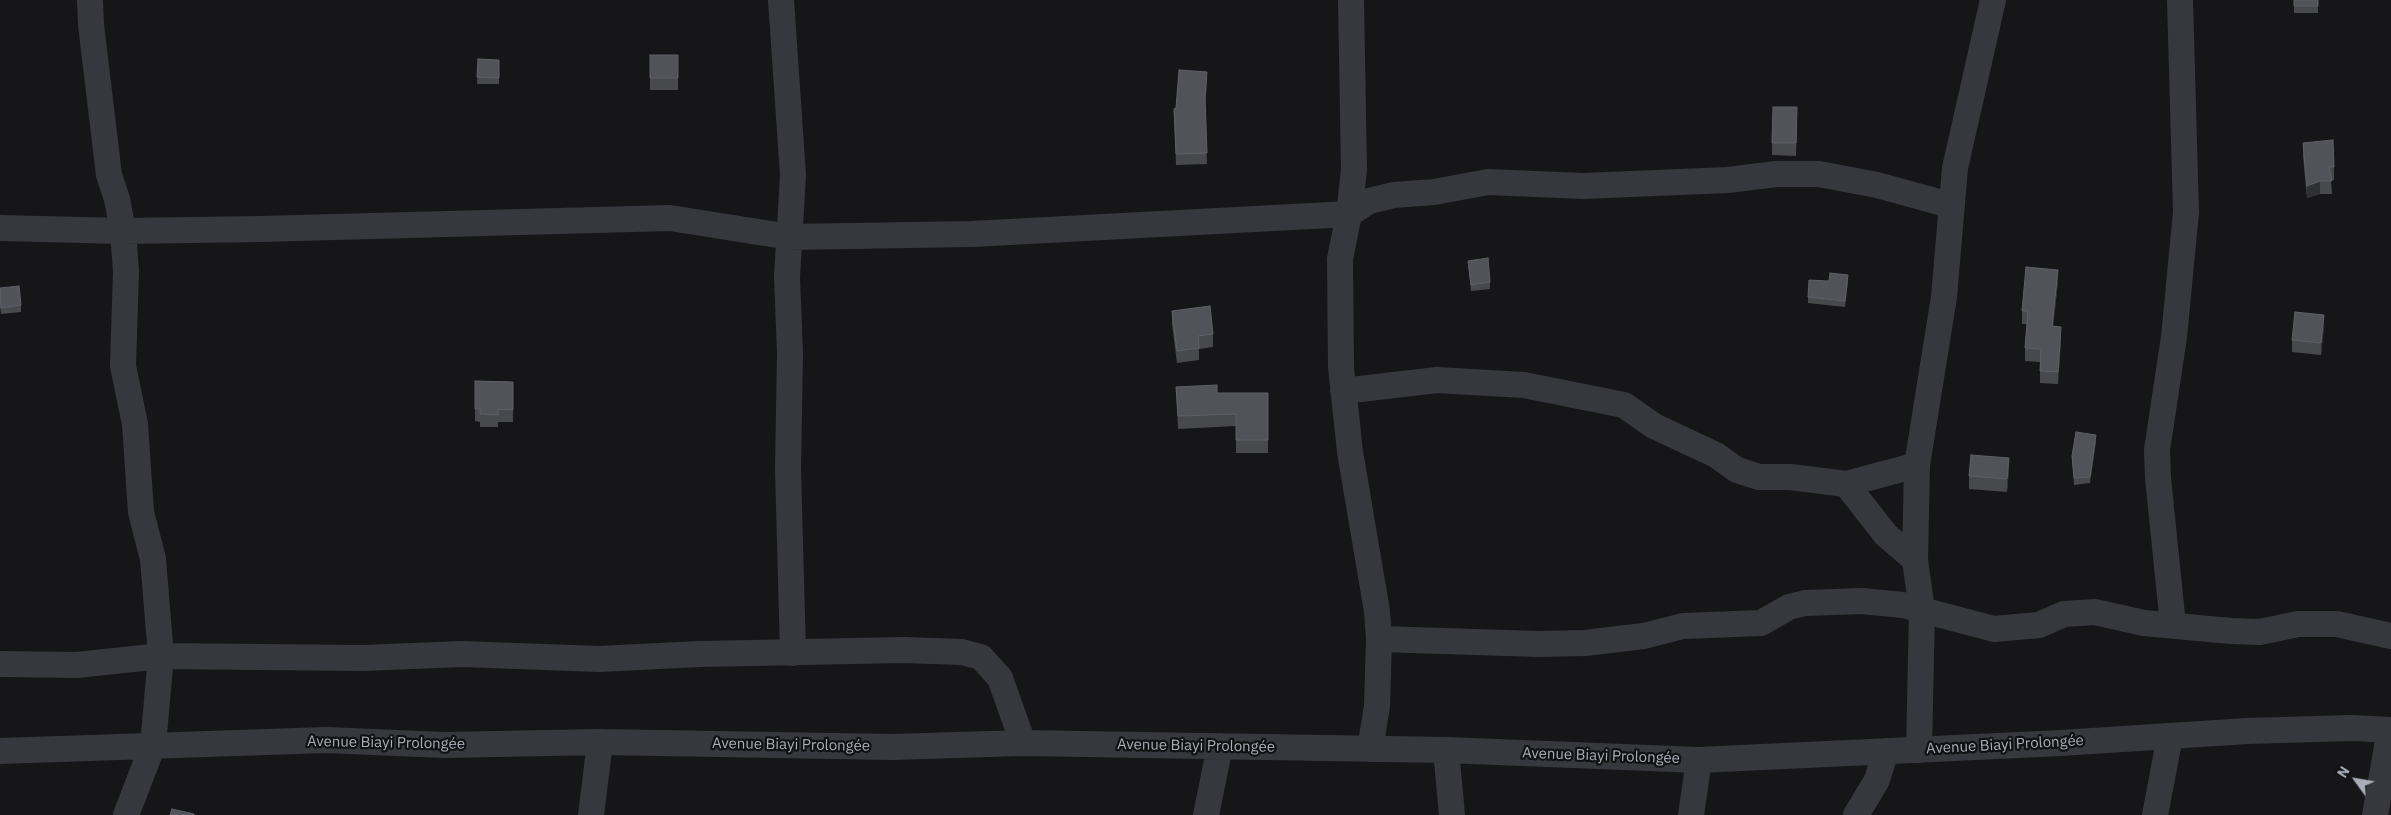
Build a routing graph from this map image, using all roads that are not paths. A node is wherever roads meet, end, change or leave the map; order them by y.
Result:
1 (90, 0) edge
2 (781, 0) edge
3 (1351, 0) edge
4 (1993, 0) edge
5 (2180, 0) edge
6 (1950, 205) junction
7 (1349, 214) junction
8 (0, 228) edge
9 (123, 231) junction
10 (790, 237) junction
11 (1343, 391) junction
12 (1917, 465) junction
13 (1846, 484) junction
14 (1915, 560) junction
15 (1922, 610) junction
16 (2173, 626) junction
17 (2391, 636) edge
18 (1379, 639) junction
19 (793, 653) junction
20 (161, 656) junction
21 (0, 664) edge
22 (2390, 730) edge
23 (2170, 736) junction
24 (600, 742) junction
25 (1023, 743) junction
26 (153, 745) junction
27 (1220, 746) junction
28 (1370, 749) junction
29 (1446, 750) junction
30 (1919, 750) junction
31 (0, 751) edge
32 (1886, 751) junction
33 (1699, 760) junction
34 (126, 815) edge
35 (591, 815) edge
36 (1206, 815) edge
37 (1452, 815) edge
38 (1691, 815) edge
39 (1856, 815) edge
40 (2155, 815) edge
41 (2375, 815) edge

1 - 9 street
2 - 10 street
3 - 7 street
4 - 6 street
5 - 16 street
6 - 7 street
6 - 12 street
7 - 10 street
7 - 11 street
8 - 9 street
9 - 10 street
9 - 20 street
10 - 19 street
11 - 13 street
11 - 18 street
12 - 13 street
12 - 14 street
13 - 14 street
14 - 15 street
15 - 16 street
15 - 18 street
15 - 30 street
16 - 17 street
18 - 28 street
19 - 20 street
19 - 25 street
20 - 21 street
20 - 26 street
22 - 23 street, Avenue Biayi Prolongée
22 - 41 street
23 - 30 street, Avenue Biayi Prolongée
23 - 40 street
24 - 25 street, Avenue Biayi Prolongée
24 - 26 street, Avenue Biayi Prolongée
24 - 35 street
25 - 27 street, Avenue Biayi Prolongée
26 - 31 street, Avenue Biayi Prolongée
26 - 34 street
27 - 28 street, Avenue Biayi Prolongée
27 - 36 street
28 - 29 street, Avenue Biayi Prolongée
29 - 33 street, Avenue Biayi Prolongée
29 - 37 street
30 - 32 street, Avenue Biayi Prolongée
32 - 33 street, Avenue Biayi Prolongée
32 - 39 street
33 - 38 street

